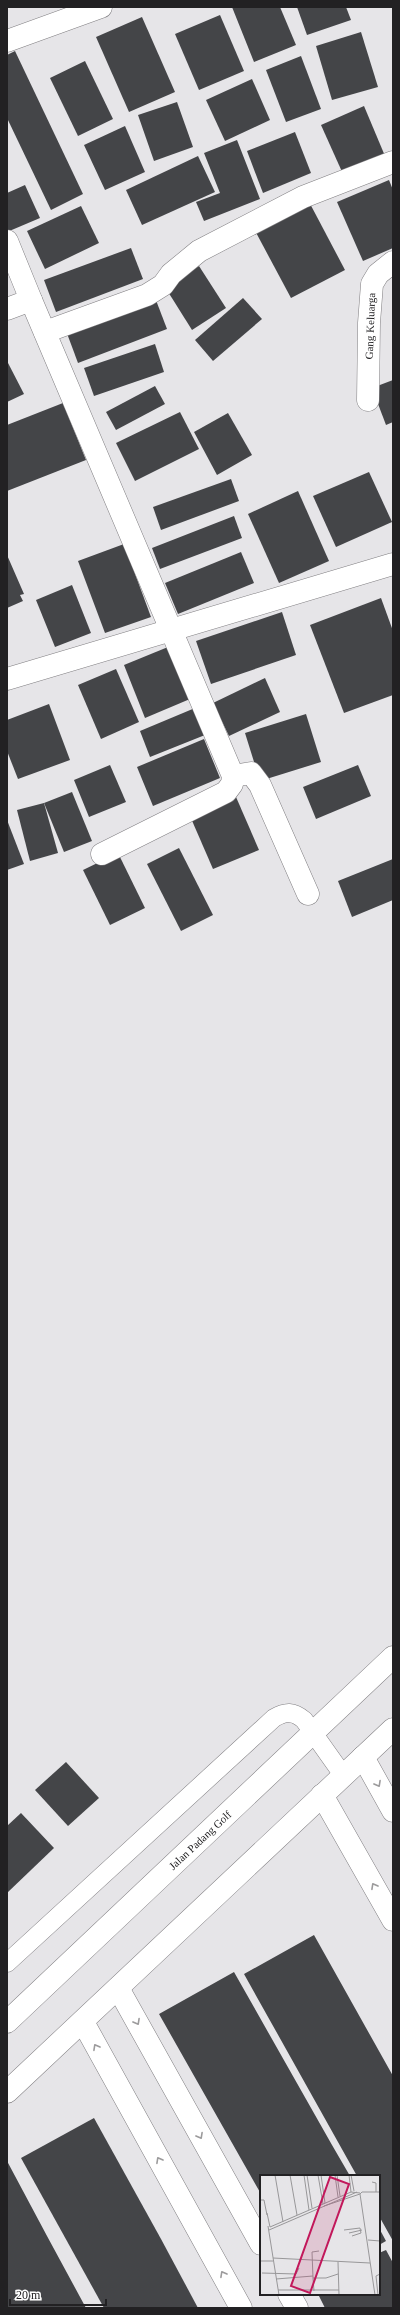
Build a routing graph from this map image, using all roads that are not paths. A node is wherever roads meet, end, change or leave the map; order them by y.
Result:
1 (100, 7) edge
2 (7, 41) edge
3 (393, 162) edge
4 (7, 241) edge
5 (393, 262) edge
6 (31, 300) junction
7 (7, 309) edge
8 (45, 332) junction
9 (368, 400) dead end
10 (393, 564) edge
11 (171, 631) junction
12 (7, 679) edge
13 (233, 776) junction
14 (102, 854) dead end
15 (308, 894) dead end
16 (393, 1657) edge
17 (393, 1729) edge
18 (313, 1732) junction
19 (363, 1757) junction
20 (343, 1775) junction
21 (322, 1795) junction
22 (393, 1811) edge
23 (393, 1920) edge
24 (7, 1963) edge
25 (118, 1988) junction
26 (7, 2022) edge
27 (83, 2022) junction
28 (7, 2092) edge
29 (260, 2242) edge
30 (290, 2295) edge
31 (242, 2308) edge
32 (297, 2308) edge

1 - 2 street
3 - 8 street
4 - 6 street
5 - 9 street, Gang Keluarga
6 - 7 street
6 - 8 street
8 - 11 street
10 - 11 street
11 - 12 street
11 - 13 street
13 - 14 street
13 - 15 street
16 - 18 street, Jalan Padang Golf
17 - 19 street
18 - 20 lane
18 - 24 lane
18 - 26 street, Jalan Padang Golf
19 - 20 street
19 -> 22 street
20 - 21 street
23 -> 21 street
21 - 25 street
25 - 27 street
25 -> 29 street
27 - 28 street
31 -> 27 street
30 - 32 street

